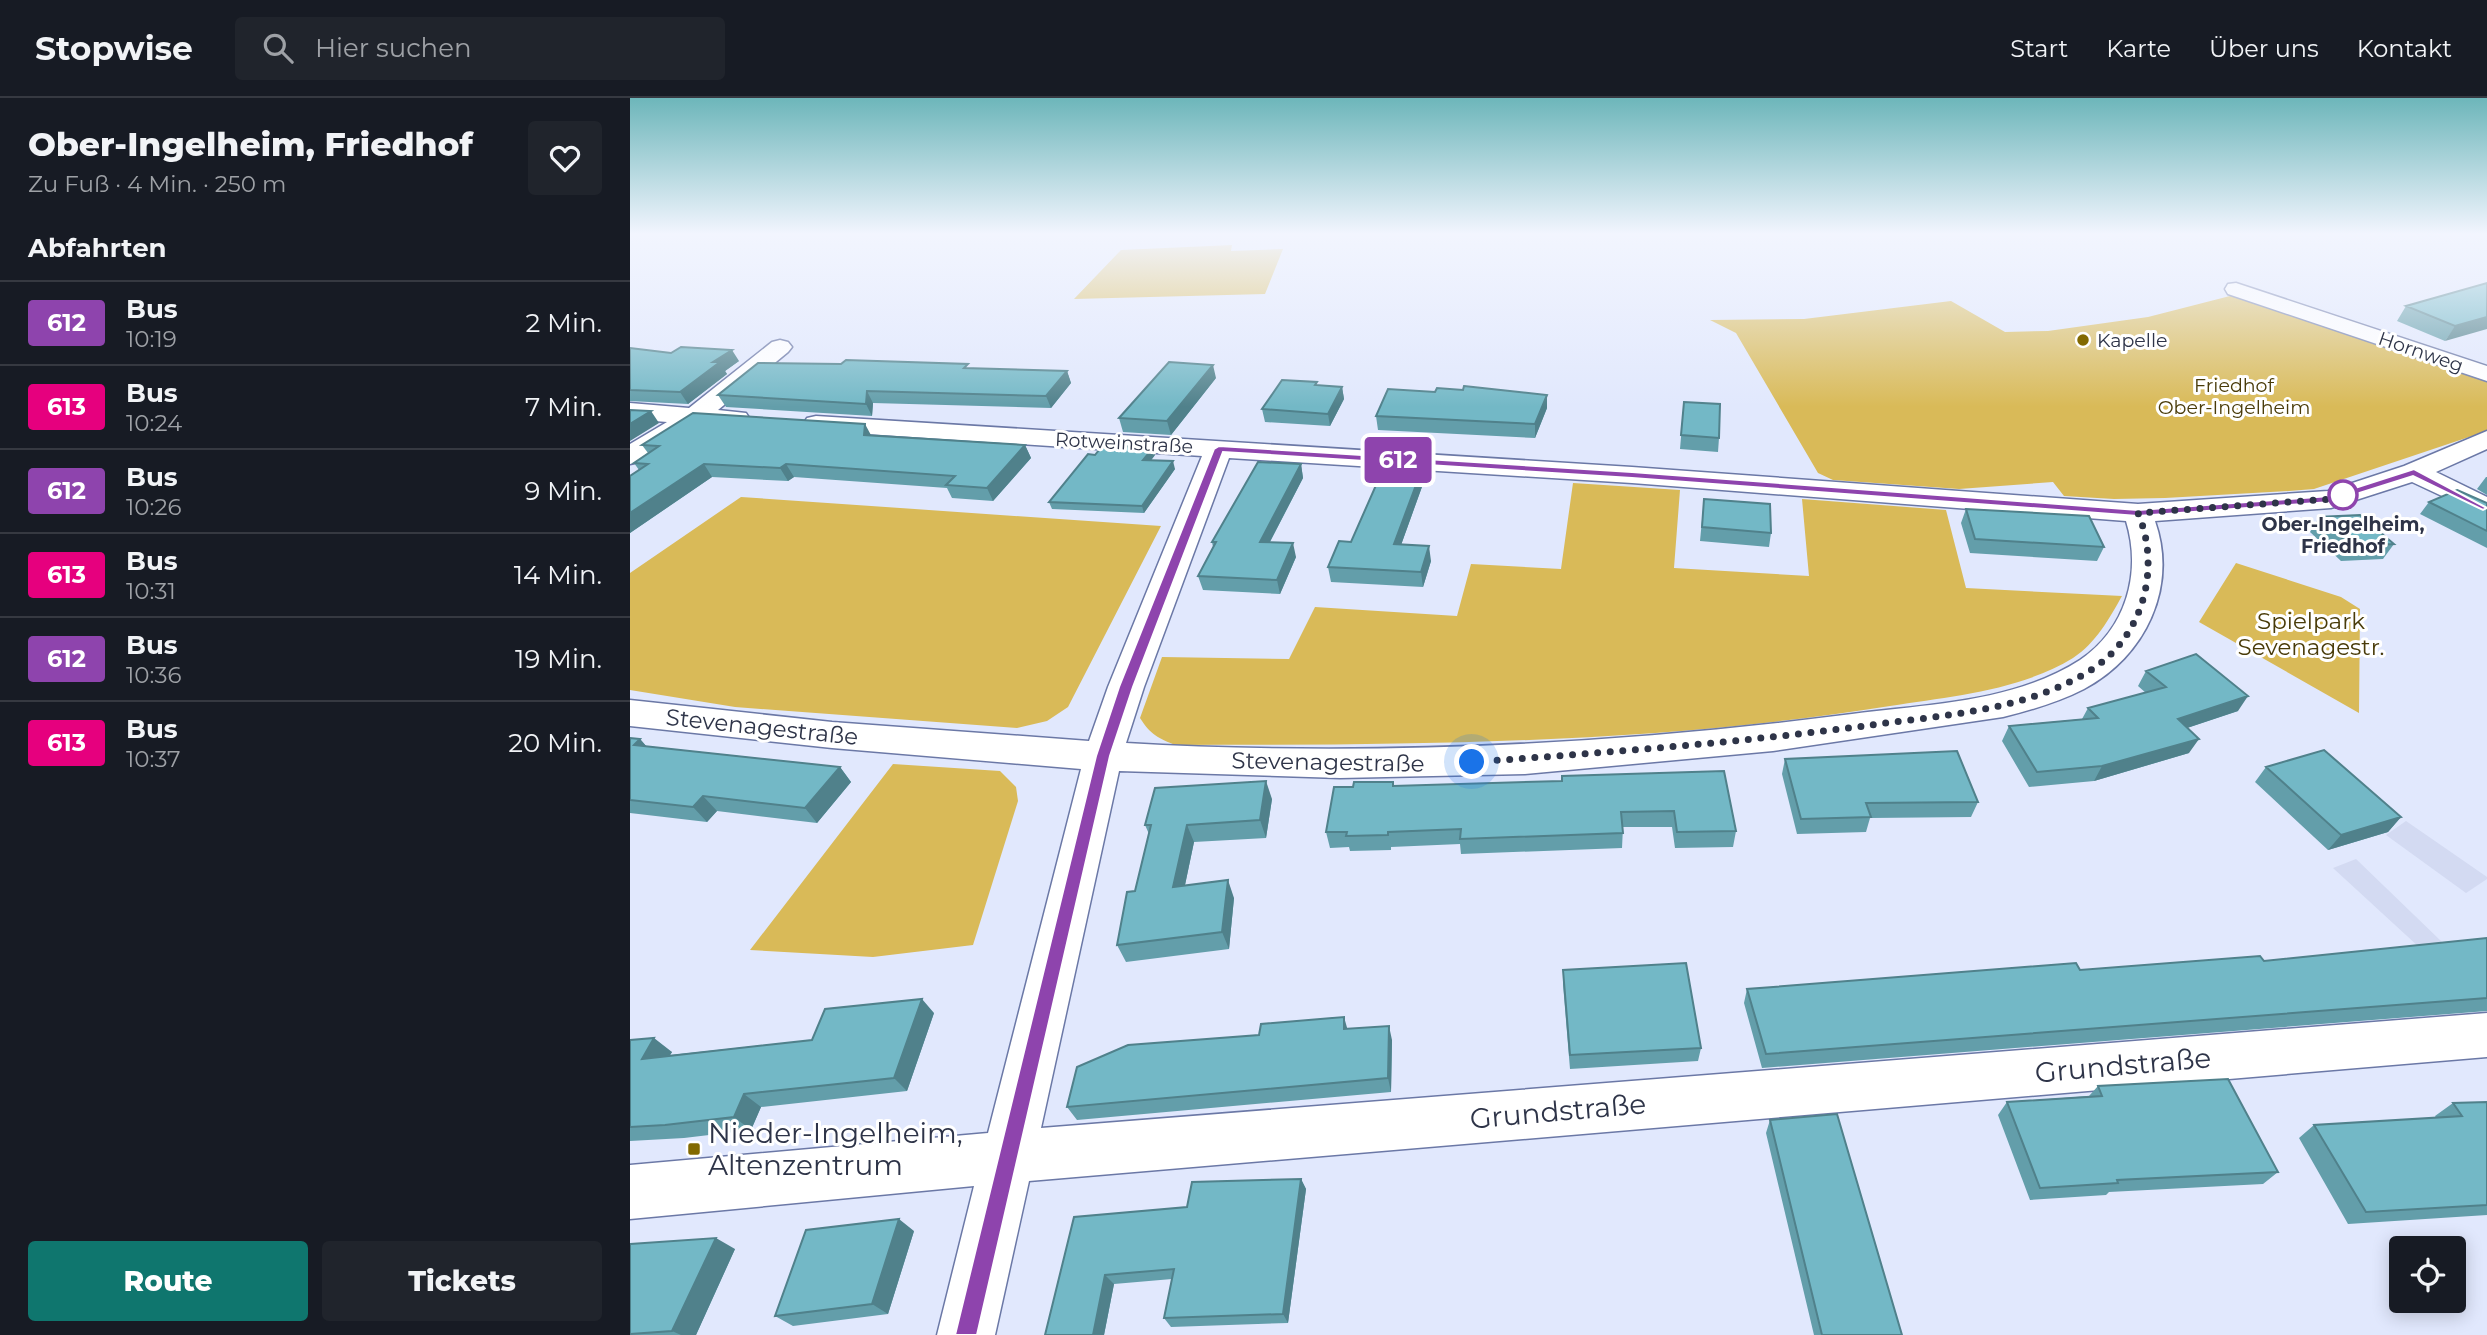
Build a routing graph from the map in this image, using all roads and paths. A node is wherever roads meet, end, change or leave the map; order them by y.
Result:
1 (2244, 292) edge
2 (780, 347) dead end
3 (2487, 374) edge
4 (630, 411) edge
5 (693, 417) junction
6 (762, 421) edge
7 (790, 422) edge
8 (2487, 439) edge
9 (1219, 449) junction
10 (630, 456) edge
11 (2414, 472) junction
12 (2487, 508) edge
13 (2138, 513) junction
14 (630, 713) edge
15 (1103, 756) junction
16 (2487, 1035) edge
17 (1008, 1157) junction
18 (630, 1192) edge
19 (966, 1335) edge

1 - 3 street, Hornweg
2 - 5 street
4 - 5 street
5 - 6 street
5 - 10 street
7 - 9 street, Rotweinstraße
8 - 11 street, Rotweinstraße
9 - 13 street, Rotweinstraße
9 - 15 street
11 - 12 street
11 - 13 street, Rotweinstraße
13 - 15 street, Stevenagestraße
14 - 15 street, Stevenagestraße
15 - 17 street
16 - 17 street, Grundstraße
17 - 18 street, Grundstraße
17 - 19 street

